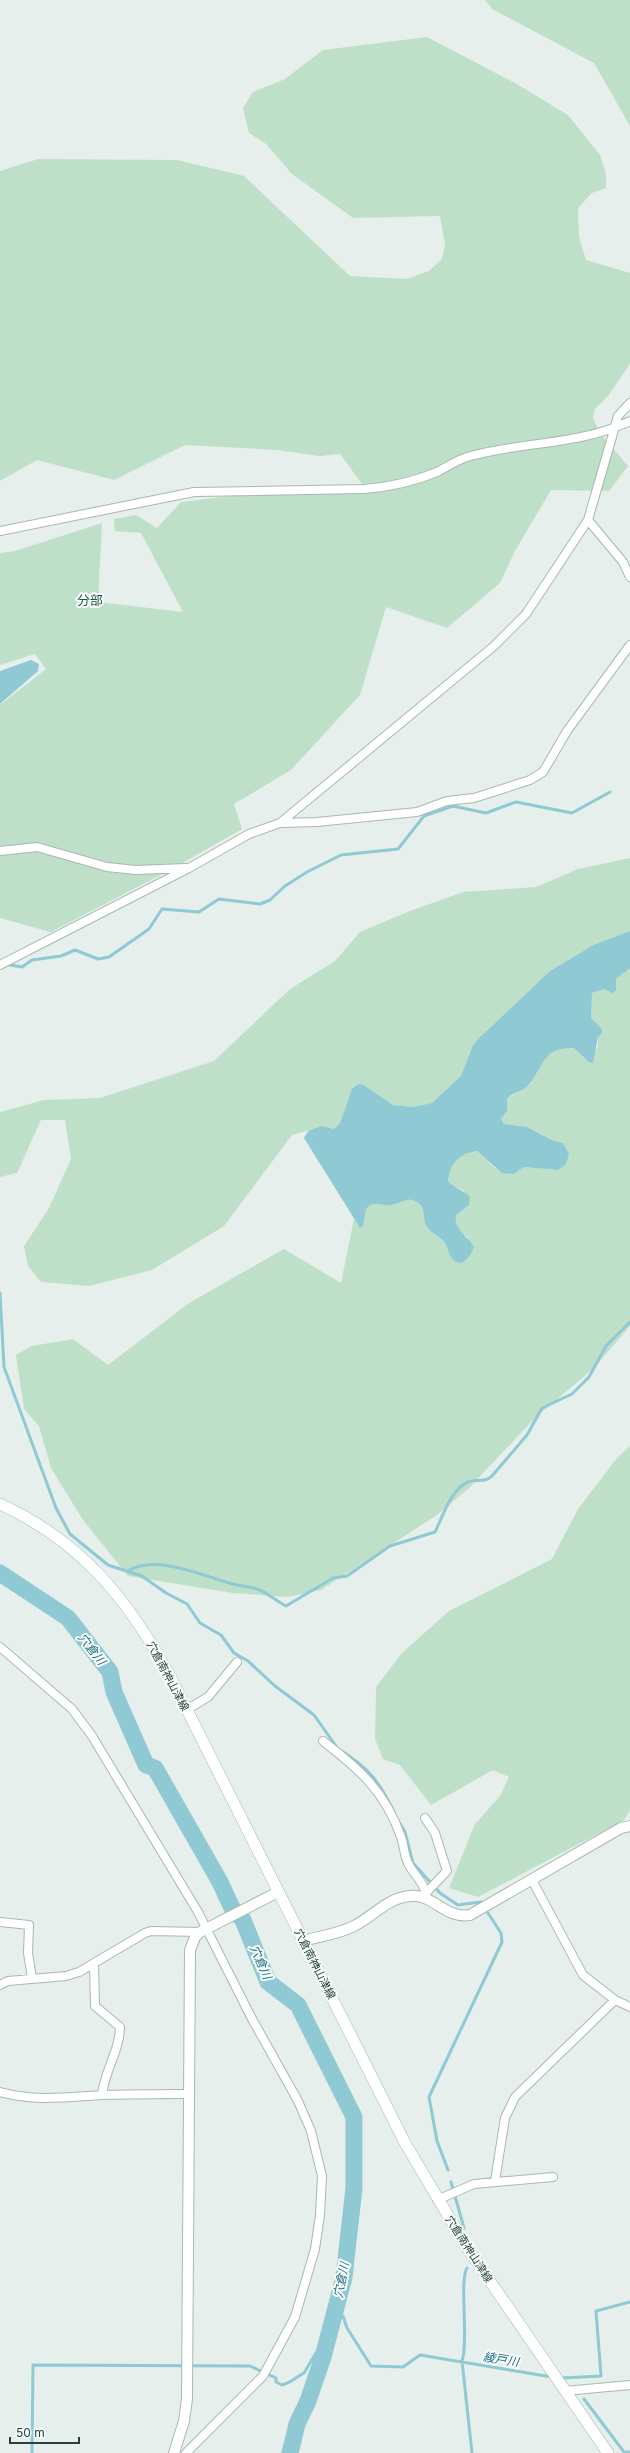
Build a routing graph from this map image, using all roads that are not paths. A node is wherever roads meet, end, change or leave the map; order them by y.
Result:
1 (630, 403) edge
2 (630, 421) edge
3 (613, 429) junction
4 (588, 520) junction
5 (0, 531) edge
6 (630, 577) edge
7 (630, 645) edge
8 (280, 823) junction
9 (0, 850) edge
10 (189, 868) junction
11 (0, 965) edge
12 (0, 1504) edge
13 (0, 1647) edge
14 (237, 1662) dead end
15 (186, 1710) junction
16 (324, 1740) dead end
17 (425, 1818) dead end
18 (630, 1826) edge
19 (532, 1880) junction
20 (428, 1890) junction
21 (274, 1894) junction
22 (0, 1922) edge
23 (205, 1929) junction
24 (304, 1941) junction
25 (94, 1964) junction
26 (32, 1978) junction
27 (0, 1985) edge
28 (615, 2000) junction
29 (630, 2007) edge
30 (0, 2092) edge
31 (189, 2094) junction
32 (102, 2096) junction
33 (553, 2177) dead end
34 (495, 2182) junction
35 (437, 2200) junction
36 (557, 2380) junction
37 (630, 2385) edge
38 (174, 2453) edge
39 (186, 2453) edge
40 (608, 2453) edge

1 - 3 street
2 - 3 street
3 - 4 street
3 - 5 street
4 - 6 street
4 - 8 street
7 - 8 street
8 - 10 street
9 - 10 street
10 - 11 street
12 - 15 main road, 穴倉南神山津線
13 - 23 street
14 - 15 street
15 - 21 main road, 穴倉南神山津線
16 - 20 street
17 - 20 street
18 - 19 street
19 - 20 street
19 - 28 street
20 - 24 street
21 - 23 street
21 - 24 main road, 穴倉南神山津線
22 - 26 street
23 - 25 street
23 - 31 street
23 - 39 street
24 - 35 main road, 穴倉南神山津線
25 - 26 street
25 - 32 street
26 - 27 street
28 - 29 street
28 - 34 street
30 - 32 street
31 - 32 street
31 - 38 street
33 - 34 street
34 - 35 street
35 - 36 main road, 穴倉南神山津線
36 - 37 street
36 - 40 main road, 穴倉南神山津線

